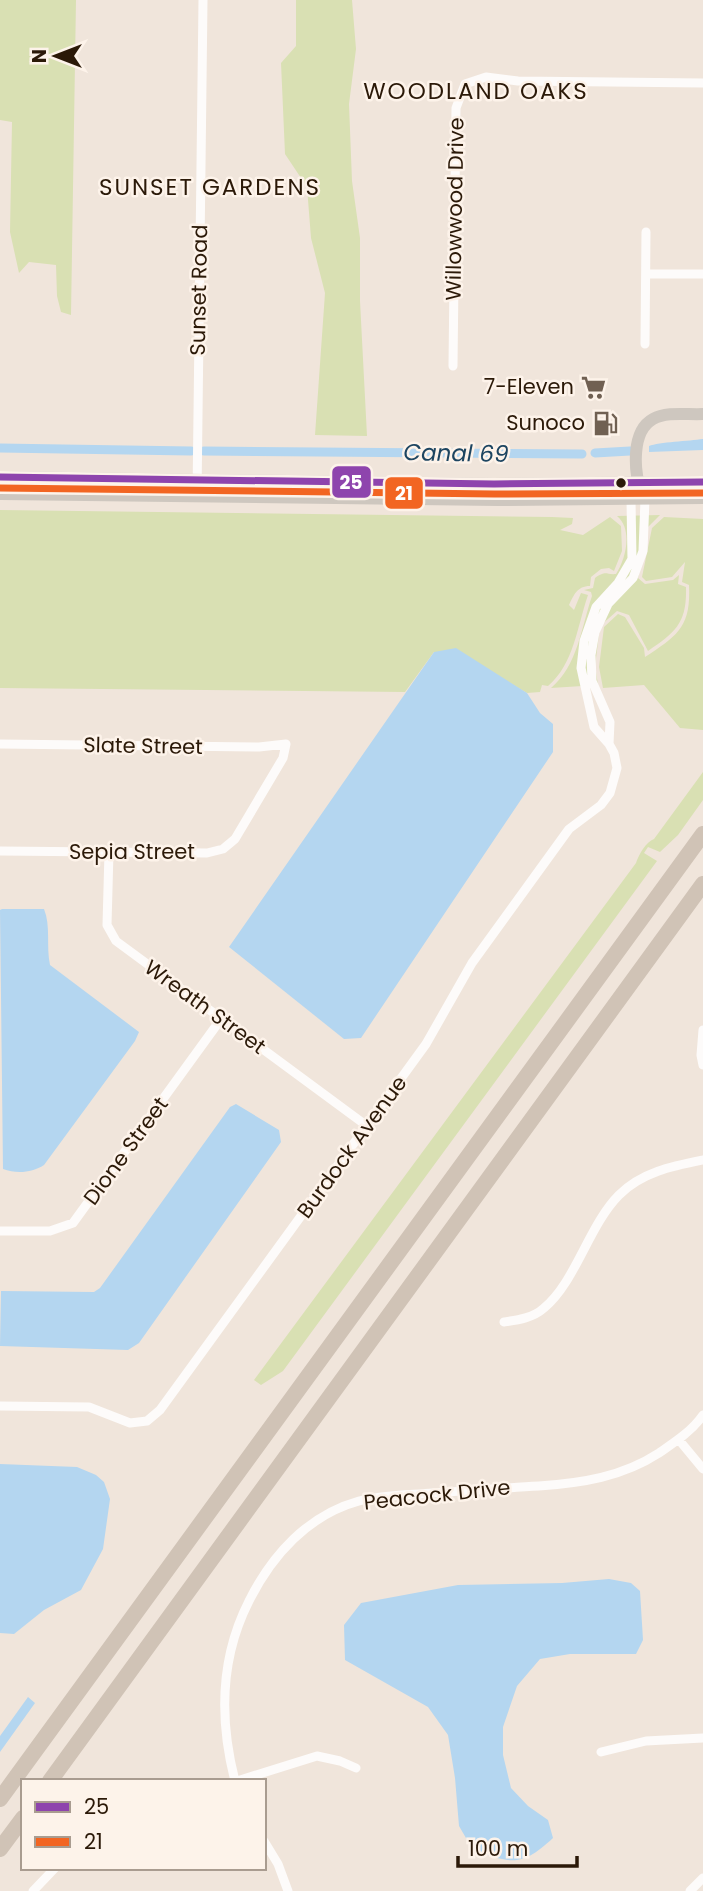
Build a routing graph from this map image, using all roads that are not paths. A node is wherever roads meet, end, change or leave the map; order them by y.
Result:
1 (203, 0) edge
2 (703, 83) edge
3 (646, 232) dead end
4 (646, 274) junction
5 (703, 274) edge
6 (645, 344) dead end
7 (453, 366) dead end
8 (703, 415) edge
9 (0, 477) edge
10 (197, 481) junction
11 (703, 482) edge
12 (639, 484) junction
13 (0, 494) edge
14 (197, 497) junction
15 (703, 498) edge
16 (638, 500) junction
17 (588, 642) junction
18 (594, 684) junction
19 (584, 689) junction
20 (607, 712) junction
21 (590, 716) junction
22 (0, 744) edge
23 (286, 744) joint
24 (610, 744) junction
25 (703, 834) edge
26 (0, 851) edge
27 (109, 852) junction
28 (703, 884) edge
29 (221, 1019) junction
30 (703, 1030) edge
31 (703, 1065) edge
32 (368, 1126) junction
33 (703, 1160) edge
34 (0, 1231) edge
35 (504, 1322) dead end
36 (0, 1406) edge
37 (703, 1415) edge
38 (678, 1440) junction
39 (703, 1469) edge
40 (703, 1738) edge
41 (601, 1752) dead end
42 (356, 1768) dead end
43 (51, 1779) edge
44 (236, 1779) edge
45 (242, 1779) edge
46 (0, 1799) edge
47 (21, 1821) edge
48 (266, 1844) edge
49 (0, 1849) edge
50 (53, 1870) edge
51 (702, 1881) edge
52 (33, 1891) edge
53 (288, 1891) edge
54 (690, 1891) edge

1 - 10 street, Sunset Road
2 - 7 street, Willowwood Drive
3 - 4 street
4 - 5 street
4 - 6 street
8 - 12 main road
9 - 10 main road
10 - 12 main road
10 - 14 street, Sunset Road
11 - 12 main road
12 - 16 main road
13 - 14 main road
14 - 16 main road
15 - 16 main road
16 - 17 street, Burdock Avenue
17 - 18 street, Burdock Avenue
17 - 19 street, Burdock Avenue
18 - 19 street
18 - 20 street, Burdock Avenue
19 - 21 street, Burdock Avenue
20 - 21 street
20 - 24 street, Burdock Avenue
21 - 24 street, Burdock Avenue
22 - 23 street, Slate Street
23 - 27 street, Sepia Street
24 - 32 street, Burdock Avenue
25 - 46 highway
26 - 27 street, Sepia Street
27 - 29 street, Wreath Street
28 - 43 highway
29 - 32 street, Wreath Street
29 - 34 street, Dione Street
30 - 31 street
32 - 36 street, Burdock Avenue
33 - 35 street
37 - 38 street, Peacock Drive
38 - 39 street
38 - 44 street, Peacock Drive
40 - 41 street
42 - 45 street
47 - 49 highway
48 - 53 street
50 - 52 street
51 - 54 street

